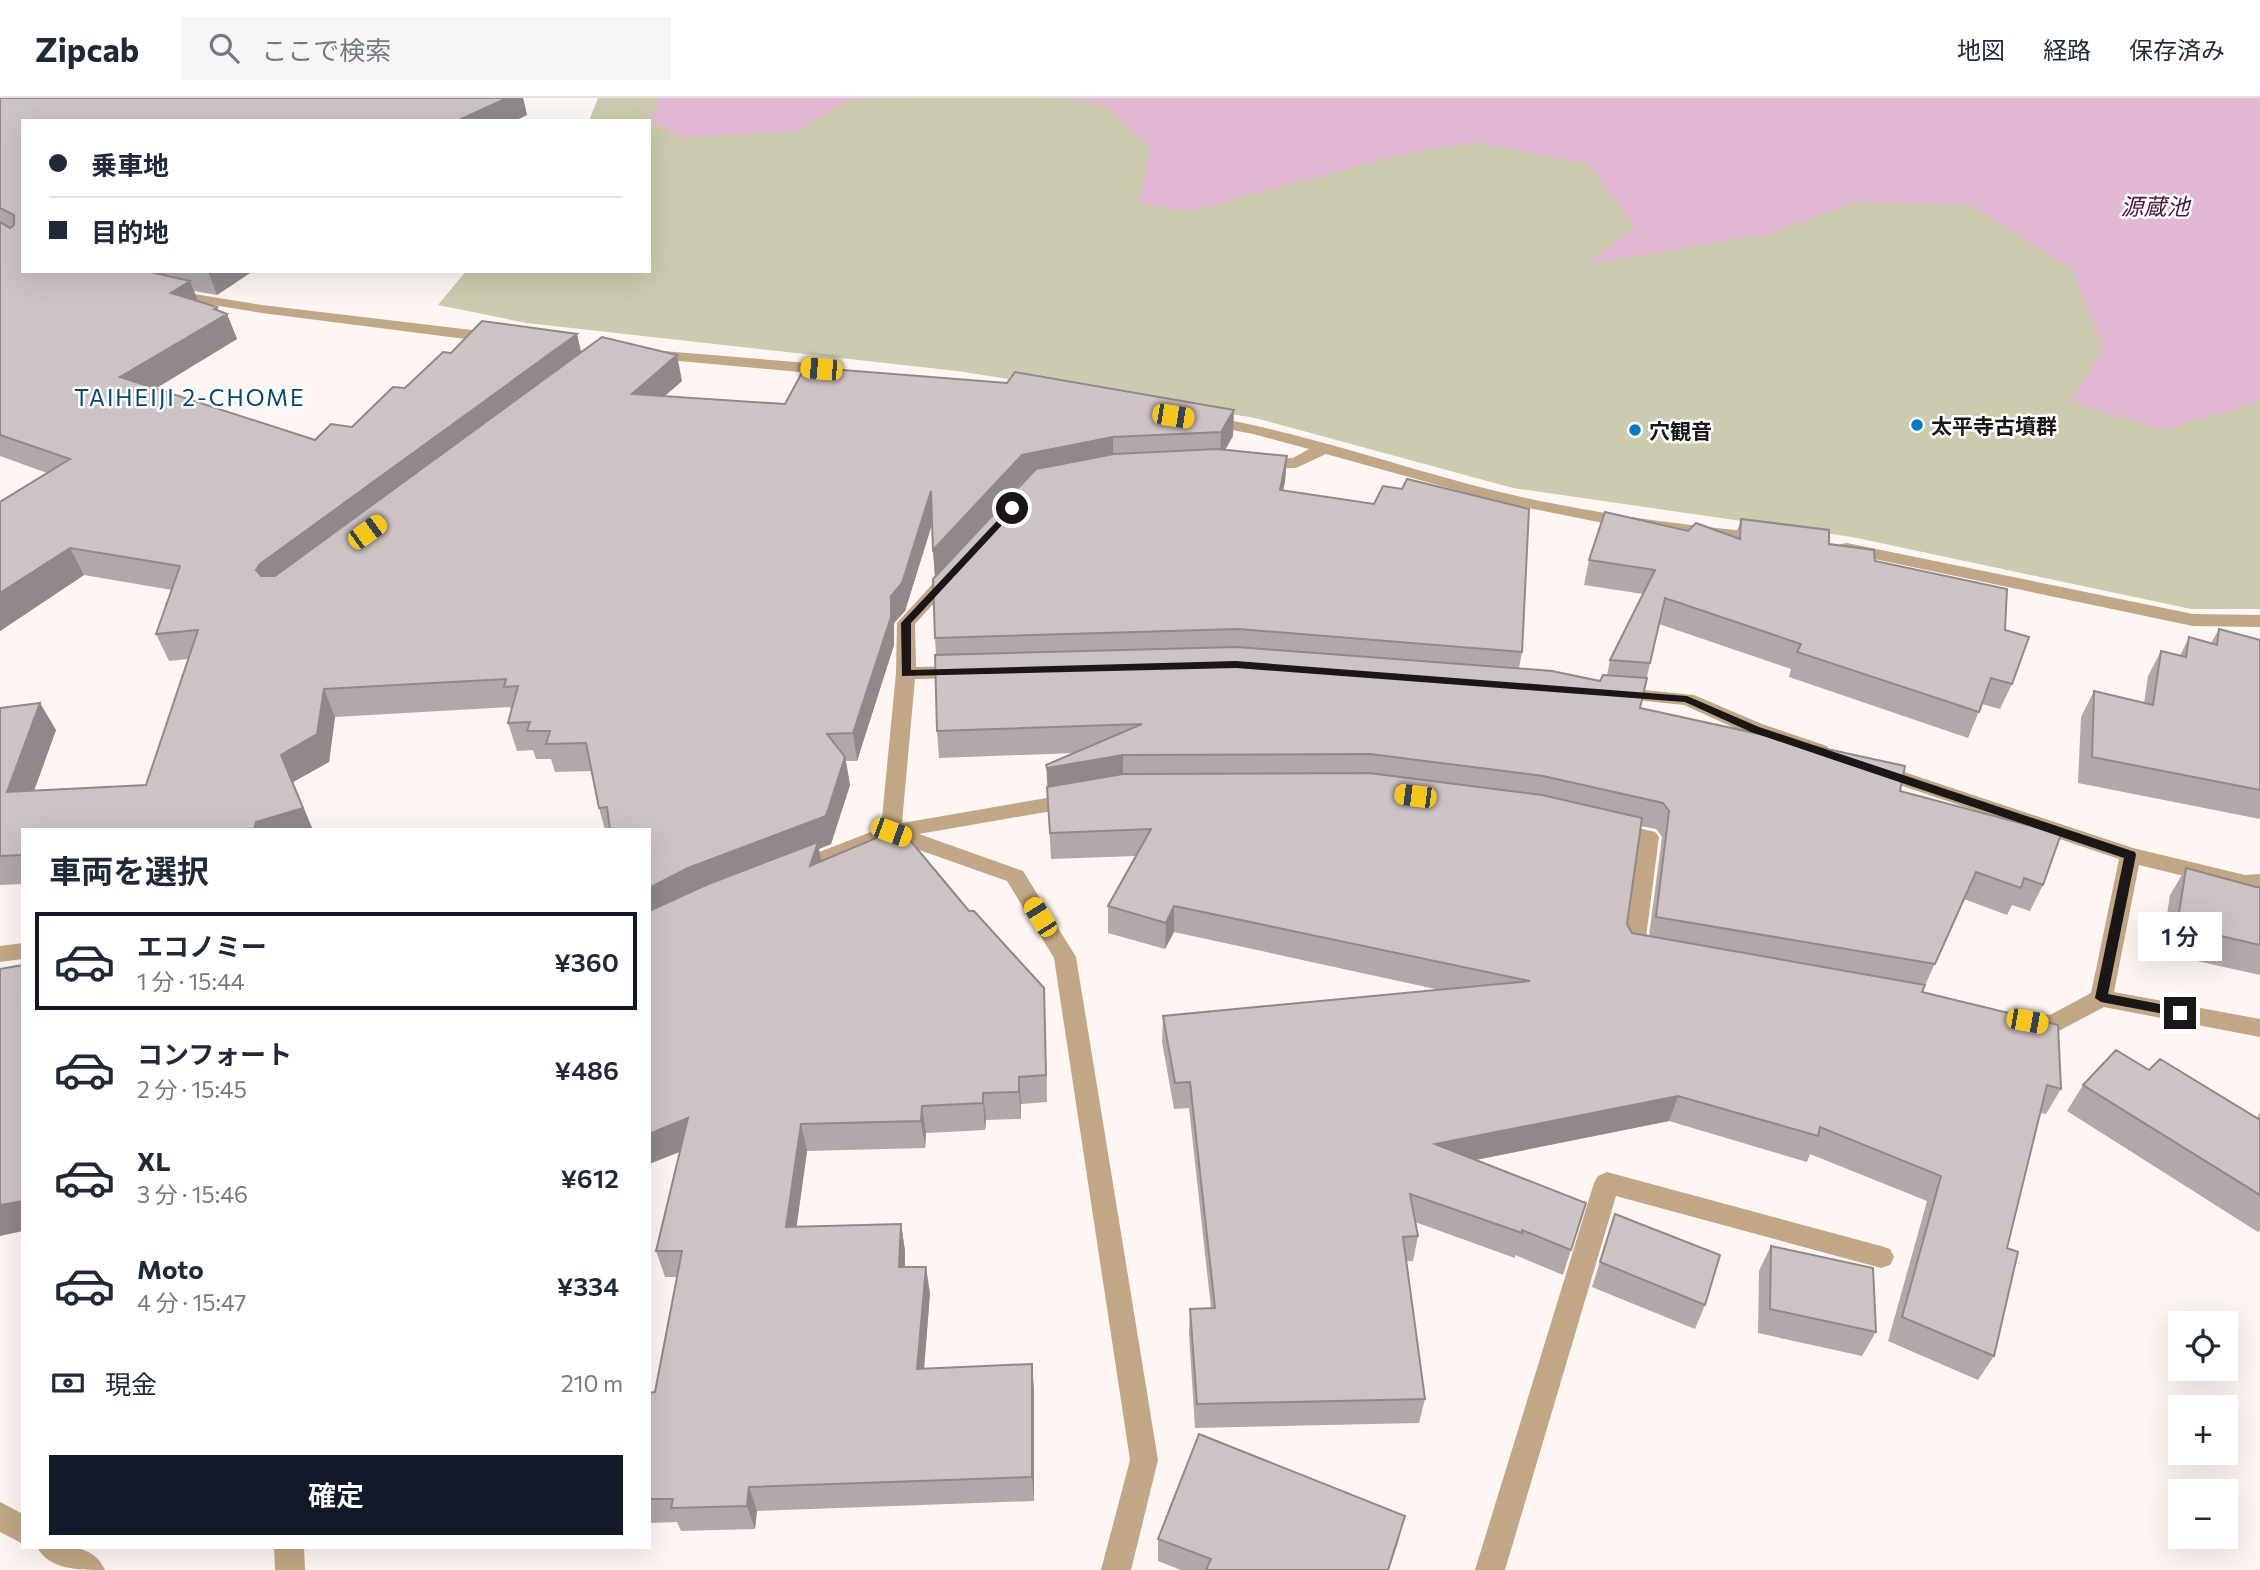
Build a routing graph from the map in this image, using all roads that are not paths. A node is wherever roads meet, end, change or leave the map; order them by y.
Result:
1 (153, 291) edge
2 (512, 340) edge
3 (636, 354) edge
4 (843, 371) edge
5 (1186, 418) edge
6 (1324, 448) junction
7 (1240, 465) edge
8 (1783, 541) edge
9 (1836, 546) edge
10 (968, 556) edge
11 (2260, 621) edge
12 (988, 671) edge
13 (906, 673) junction
14 (1591, 692) edge
15 (1833, 755) edge
16 (1858, 764) edge
17 (1096, 796) edge
18 (1586, 823) edge
19 (891, 832) junction
20 (2130, 855) junction
21 (779, 876) edge
22 (2260, 882) edge
23 (21, 951) edge
24 (0, 954) edge
25 (1660, 956) edge
26 (2101, 998) junction
27 (2013, 1018) edge
28 (2260, 1028) edge
29 (1881, 1257) dead end
30 (0, 1516) edge
31 (21, 1529) edge
32 (55, 1549) edge
33 (289, 1549) edge
34 (90, 1570) edge
35 (290, 1570) edge
36 (1116, 1570) edge
37 (1490, 1570) edge

1 - 2 street
3 - 4 street
5 - 6 street
6 - 7 street
6 - 8 street
9 - 11 street
10 - 13 street
12 - 13 street
13 - 19 street
14 - 15 street
16 - 20 street
17 - 19 street
18 - 25 street
19 - 21 street
19 - 36 street
20 - 22 street
20 - 26 street
23 - 24 street
26 - 27 street
26 - 28 street
29 - 37 street
30 - 31 street
32 - 34 street
33 - 35 street

